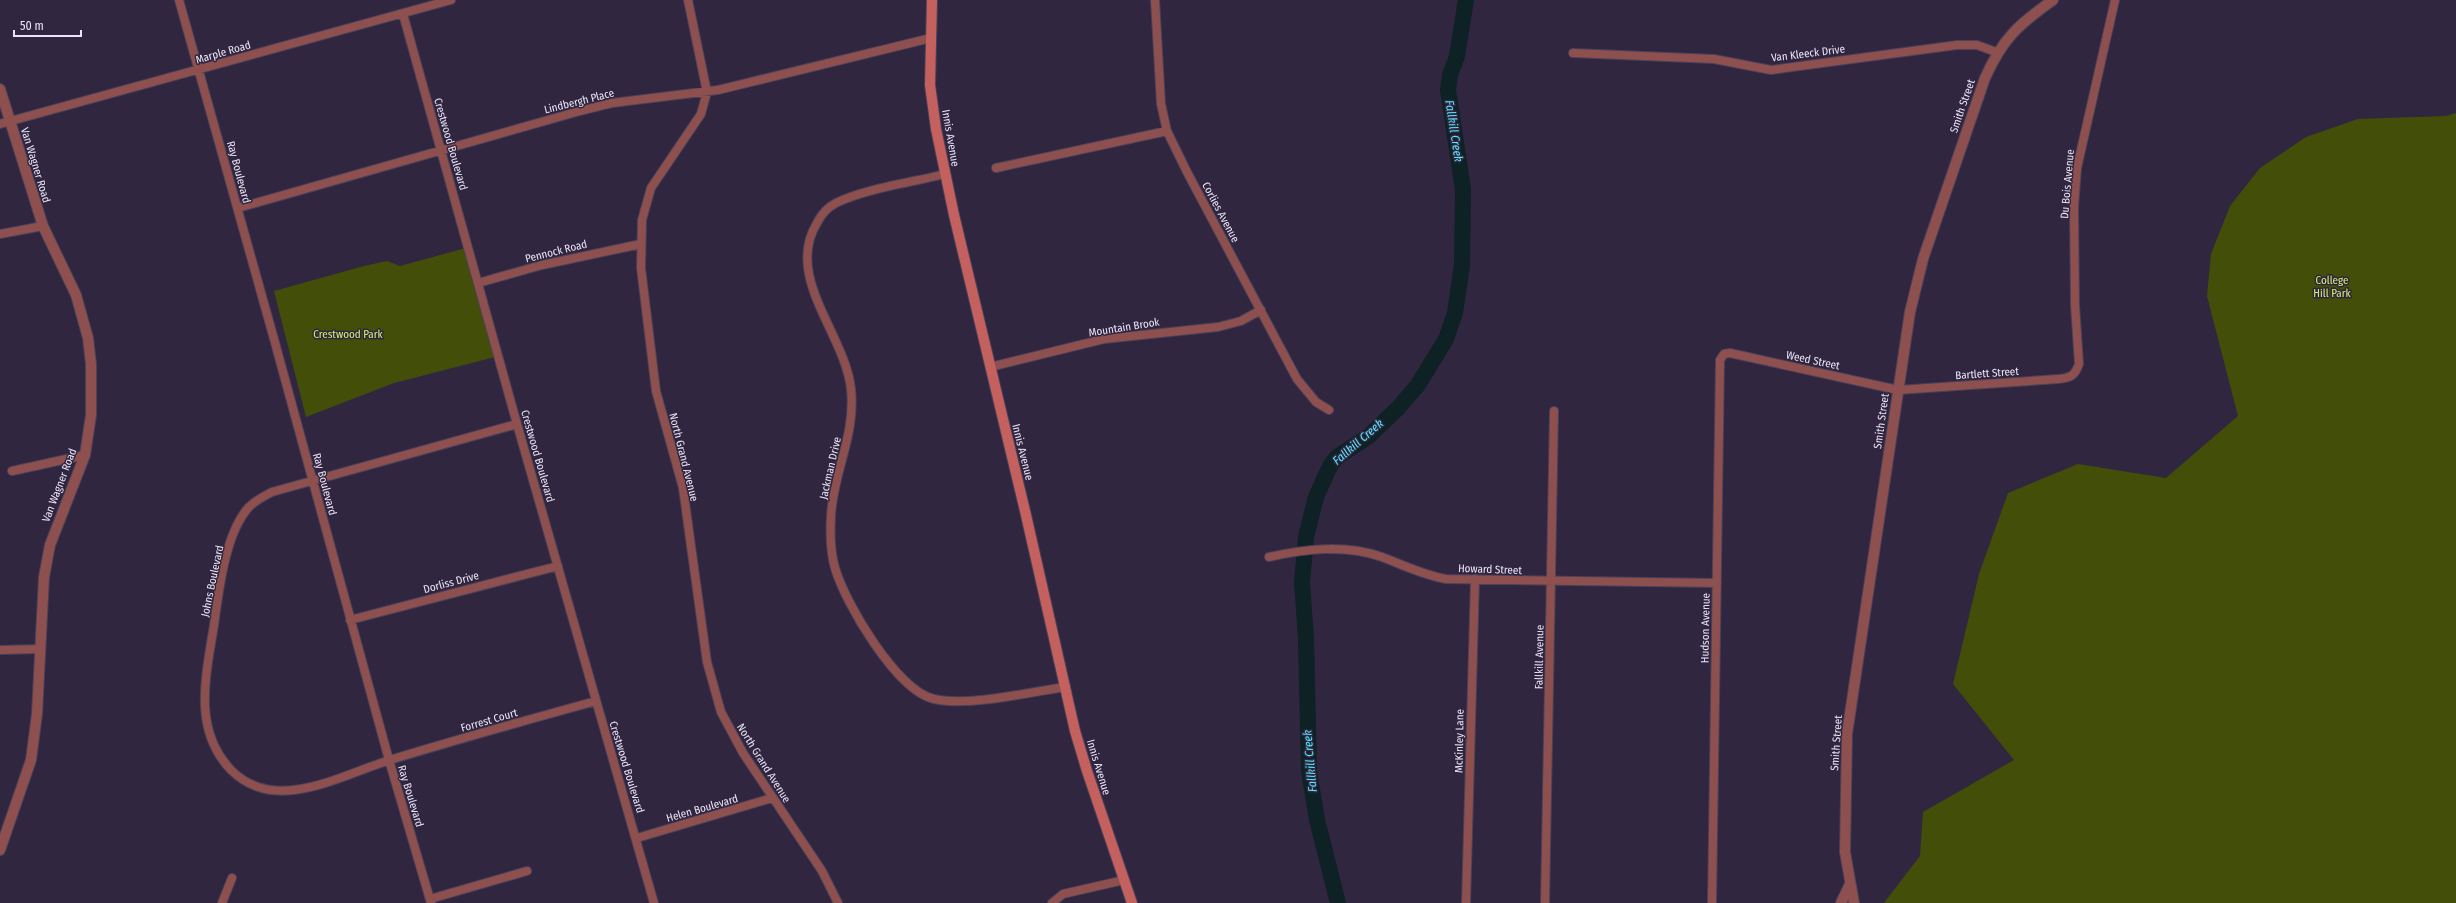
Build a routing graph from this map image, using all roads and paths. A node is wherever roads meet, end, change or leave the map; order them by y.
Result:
1 (179, 0) edge
2 (451, 0) edge
3 (688, 0) edge
4 (932, 0) edge
5 (1155, 0) edge
6 (2053, 0) edge
7 (2115, 0) edge
8 (403, 14) junction
9 (930, 38) junction
10 (1996, 52) junction
11 (1572, 53) dead end
12 (200, 70) junction
13 (0, 89) edge
14 (708, 92) junction
15 (10, 122) junction
16 (0, 124) edge
17 (1167, 131) junction
18 (441, 150) junction
19 (996, 168) dead end
20 (945, 174) junction
21 (238, 208) junction
22 (43, 226) junction
23 (0, 234) edge
24 (641, 244) junction
25 (478, 283) junction
26 (1261, 310) junction
27 (1724, 354) joint
28 (990, 367) junction
29 (2076, 373) joint
30 (1898, 390) junction
31 (1329, 410) dead end
32 (1554, 411) dead end
33 (517, 424) junction
34 (85, 455) junction
35 (12, 471) dead end
36 (312, 481) junction
37 (1269, 557) dead end
38 (558, 566) junction
39 (1475, 579) junction
40 (1551, 582) junction
41 (1717, 583) junction
42 (350, 620) junction
43 (40, 649) junction
44 (0, 650) edge
45 (1066, 687) junction
46 (596, 701) junction
47 (389, 760) junction
48 (772, 798) junction
49 (637, 838) junction
50 (0, 850) edge
51 (527, 871) dead end
52 (232, 878) dead end
53 (1124, 880) junction
54 (1850, 884) junction
55 (431, 901) edge
56 (222, 903) edge
57 (654, 903) edge
58 (838, 903) edge
59 (1052, 903) edge
60 (1132, 903) edge
61 (1466, 903) edge
62 (1545, 903) edge
63 (1712, 903) edge
64 (1841, 903) edge
65 (1854, 903) edge

1 - 12 street, Ray Boulevard
2 - 8 street, Marple Road
3 - 14 street, North Grand Avenue
4 - 9 main road, Innis Avenue
5 - 17 street, Corlies Avenue
6 - 10 street, Smith Street
7 - 29 street, Du Bois Avenue
8 - 12 street, Marple Road
8 - 18 street, Crestwood Boulevard
9 - 14 street, Lindbergh Place
9 - 20 main road, Innis Avenue
10 - 11 street, Van Kleeck Drive
10 - 30 street, Smith Street
12 - 15 street, Marple Road
12 - 21 street, Ray Boulevard
13 - 15 street, Van Wagner Road
14 - 18 street, Lindbergh Place
14 - 24 street, North Grand Avenue
15 - 16 street, Marple Road
15 - 22 street, Van Wagner Road
17 - 19 street
17 - 26 street, Corlies Avenue
18 - 21 street, Lindbergh Place
18 - 25 street, Crestwood Boulevard
20 - 28 main road, Innis Avenue
20 - 45 street, Jackman Drive
21 - 36 street, Ray Boulevard
22 - 23 street
22 - 34 street, Van Wagner Road
24 - 25 street, Pennock Road
24 - 48 street, North Grand Avenue
25 - 33 street, Crestwood Boulevard
26 - 28 street, Mountain Brook
26 - 31 street, Corlies Avenue
27 - 30 street, Weed Street
27 - 41 street, Hudson Avenue
28 - 45 main road, Innis Avenue
29 - 30 street, Bartlett Street
30 - 54 street, Smith Street
32 - 40 street, Fallkill Avenue
33 - 36 street, Johns Boulevard
33 - 38 street, Crestwood Boulevard
34 - 35 street
34 - 43 street, Van Wagner Road
36 - 42 street, Ray Boulevard
36 - 47 street, Johns Boulevard
37 - 39 street, Howard Street
38 - 42 street, Dorliss Drive
38 - 46 street, Crestwood Boulevard
39 - 40 street, Howard Street
39 - 61 street, McKinley Lane
40 - 41 street, Howard Street
40 - 62 street, Fallkill Avenue
41 - 63 street, Hudson Avenue
42 - 47 street, Ray Boulevard
43 - 44 street
43 - 50 street, Van Wagner Road
45 - 53 main road, Innis Avenue
46 - 47 street, Forrest Court
46 - 49 street, Crestwood Boulevard
47 - 55 street, Ray Boulevard
48 - 49 street, Helen Boulevard
48 - 58 street, North Grand Avenue
49 - 57 street, Crestwood Boulevard
51 - 55 street
52 - 56 street
53 - 59 street
53 - 60 main road, Innis Avenue
54 - 64 street
54 - 65 street, Smith Street

